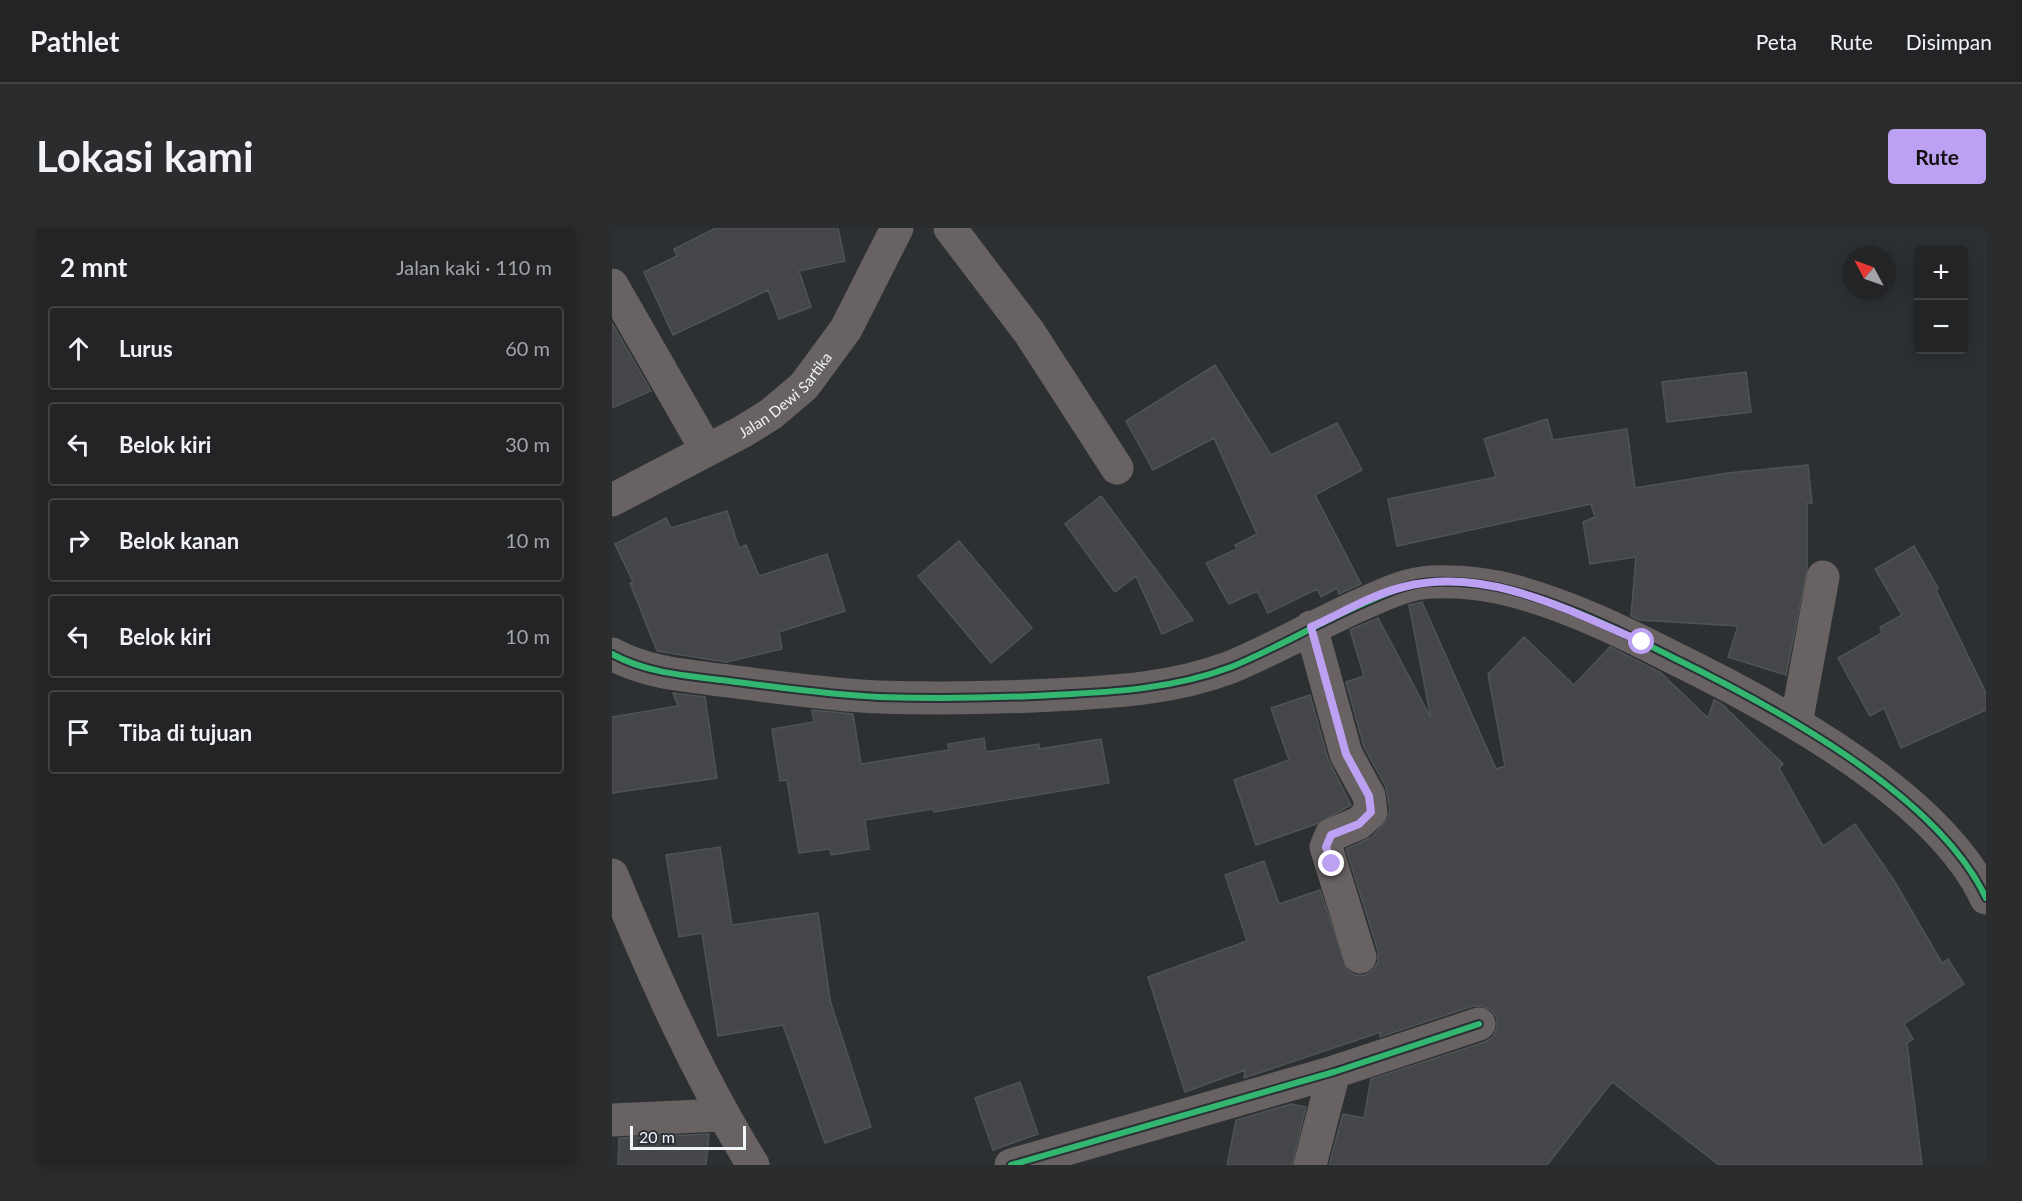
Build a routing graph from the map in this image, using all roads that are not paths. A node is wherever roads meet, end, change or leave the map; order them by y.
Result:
1 (897, 228) edge
2 (950, 228) edge
3 (612, 285) edge
4 (706, 450) junction
5 (1117, 468) dead end
6 (612, 500) edge
7 (1823, 577) dead end
8 (1311, 627) junction
9 (612, 654) edge
10 (1796, 724) junction
11 (612, 875) edge
12 (1986, 898) edge
13 (1360, 957) dead end
14 (1479, 1024) dead end
15 (1334, 1072) junction
16 (722, 1115) junction
17 (612, 1120) edge
18 (753, 1165) edge
19 (1011, 1165) edge
20 (1310, 1165) edge

1 - 4 street, Jalan Dewi Sartika
2 - 5 street
3 - 4 street
4 - 6 street, Jalan Dewi Sartika
7 - 10 street
8 - 9 street
8 - 10 street
8 - 13 street
10 - 12 street
11 - 16 street
14 - 15 street
15 - 19 street
15 - 20 street
16 - 17 street
16 - 18 street

